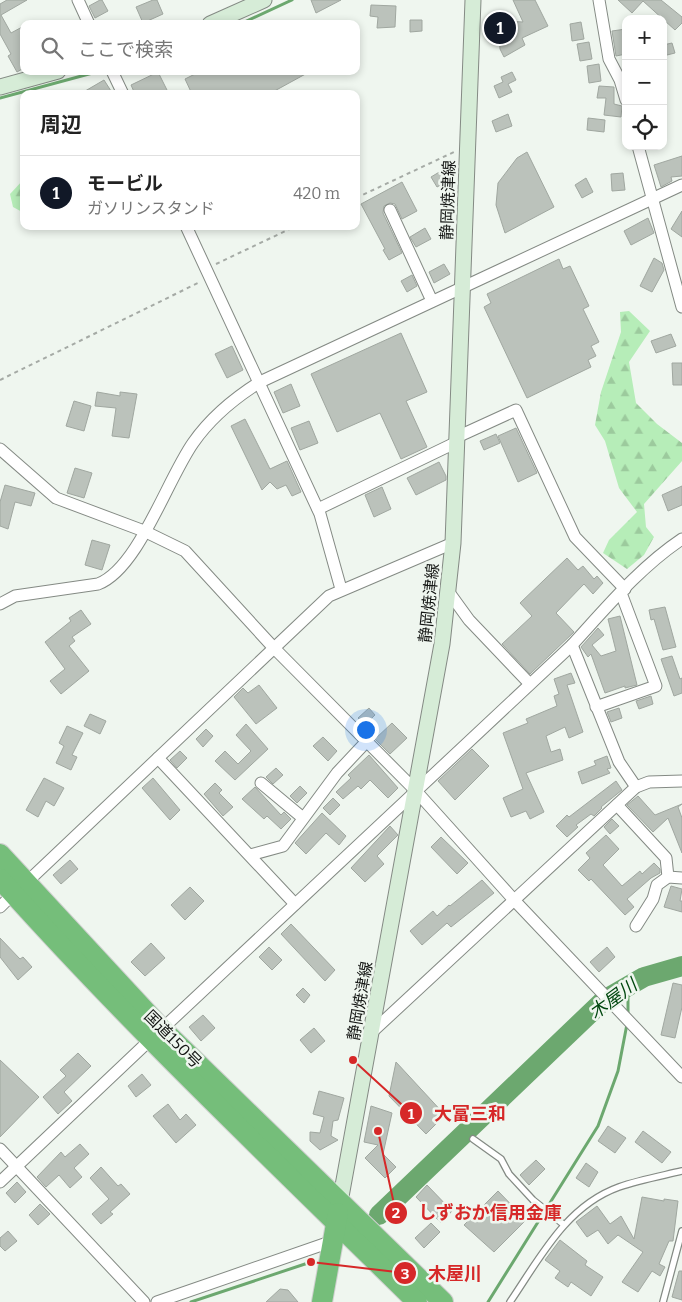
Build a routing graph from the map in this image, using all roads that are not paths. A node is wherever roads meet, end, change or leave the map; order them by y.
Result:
1 (78, 0) edge
2 (264, 0) edge
3 (473, 0) edge
4 (599, 0) edge
5 (88, 20) edge
6 (219, 20) edge
7 (44, 75) edge
8 (114, 75) edge
9 (0, 87) edge
10 (622, 87) edge
11 (121, 90) edge
12 (639, 150) edge
13 (682, 184) edge
14 (653, 199) junction
15 (390, 210) dead end
16 (188, 230) edge
17 (679, 283) edge
18 (462, 287) junction
19 (432, 301) junction
20 (682, 307) edge
21 (260, 382) junction
22 (457, 440) junction
23 (0, 449) edge
24 (318, 509) junction
25 (144, 531) junction
26 (682, 539) edge
27 (453, 543) junction
28 (341, 589) junction
29 (448, 591) junction
30 (623, 591) junction
31 (0, 604) edge
32 (572, 645) junction
33 (273, 647) junction
34 (529, 683) junction
35 (596, 707) junction
36 (367, 741) junction
37 (158, 758) junction
38 (682, 781) edge
39 (261, 783) dead end
40 (636, 787) junction
41 (416, 790) junction
42 (616, 805) junction
43 (303, 818) junction
44 (0, 854) edge
45 (250, 855) junction
46 (668, 877) junction
47 (682, 878) edge
48 (0, 879) edge
49 (13, 895) edge
50 (514, 900) junction
51 (295, 904) junction
52 (636, 926) dead end
53 (372, 1032) junction
54 (156, 1034) junction
55 (682, 1077) edge
56 (473, 1139) dead end
57 (0, 1149) edge
58 (17, 1167) junction
59 (682, 1171) edge
60 (0, 1182) edge
61 (340, 1202) junction
62 (563, 1224) junction
63 (682, 1230) edge
64 (334, 1232) junction
65 (144, 1302) edge
66 (157, 1302) edge
67 (322, 1302) edge
68 (417, 1302) edge
69 (443, 1302) edge
70 (510, 1302) edge
71 (663, 1302) edge

1 - 5 street
2 - 6 main road
3 - 18 main road, 静岡焼津線
4 - 10 street
7 - 9 main road
8 - 11 street
12 - 14 street
13 - 14 street
14 - 17 street
14 - 18 street
15 - 19 street
16 - 21 street
17 - 20 street
18 - 19 street
18 - 22 main road, 静岡焼津線
19 - 21 street
21 - 24 street
21 - 25 street
22 - 24 street
22 - 27 main road, 静岡焼津線
22 - 30 street
23 - 25 street
24 - 28 street
25 - 31 street
25 - 33 street
26 - 30 street
27 - 28 street
27 - 29 main road, 静岡焼津線
28 - 33 street
29 - 34 street
29 - 41 main road, 静岡焼津線
30 - 32 street
30 - 35 street
32 - 34 street
32 - 35 street
33 - 36 street
33 - 37 street
34 - 41 street
35 - 40 street
36 - 41 street
36 - 43 street
37 - 45 street
37 - 49 street
38 - 40 street
39 - 43 street
40 - 42 street
41 - 50 street
41 - 51 street
41 - 53 main road, 静岡焼津線
42 - 46 street
42 - 50 street
43 - 45 street
44 - 49 highway, 国道150号
45 - 51 street
46 - 47 street
46 - 52 street
48 - 49 highway, 国道150号
49 - 54 highway, 国道150号
50 - 53 street
50 - 55 street
51 - 54 street
53 - 61 main road, 静岡焼津線
54 - 58 street
54 - 61 highway, 国道150号
54 - 64 highway, 国道150号
56 - 62 lane
57 - 58 street
58 - 60 street
58 - 65 street
59 - 62 lane
61 - 64 highway
61 - 69 highway, 国道150号
62 - 70 lane
63 - 71 lane
64 - 66 street
64 - 67 highway
64 - 68 highway, 国道150号

